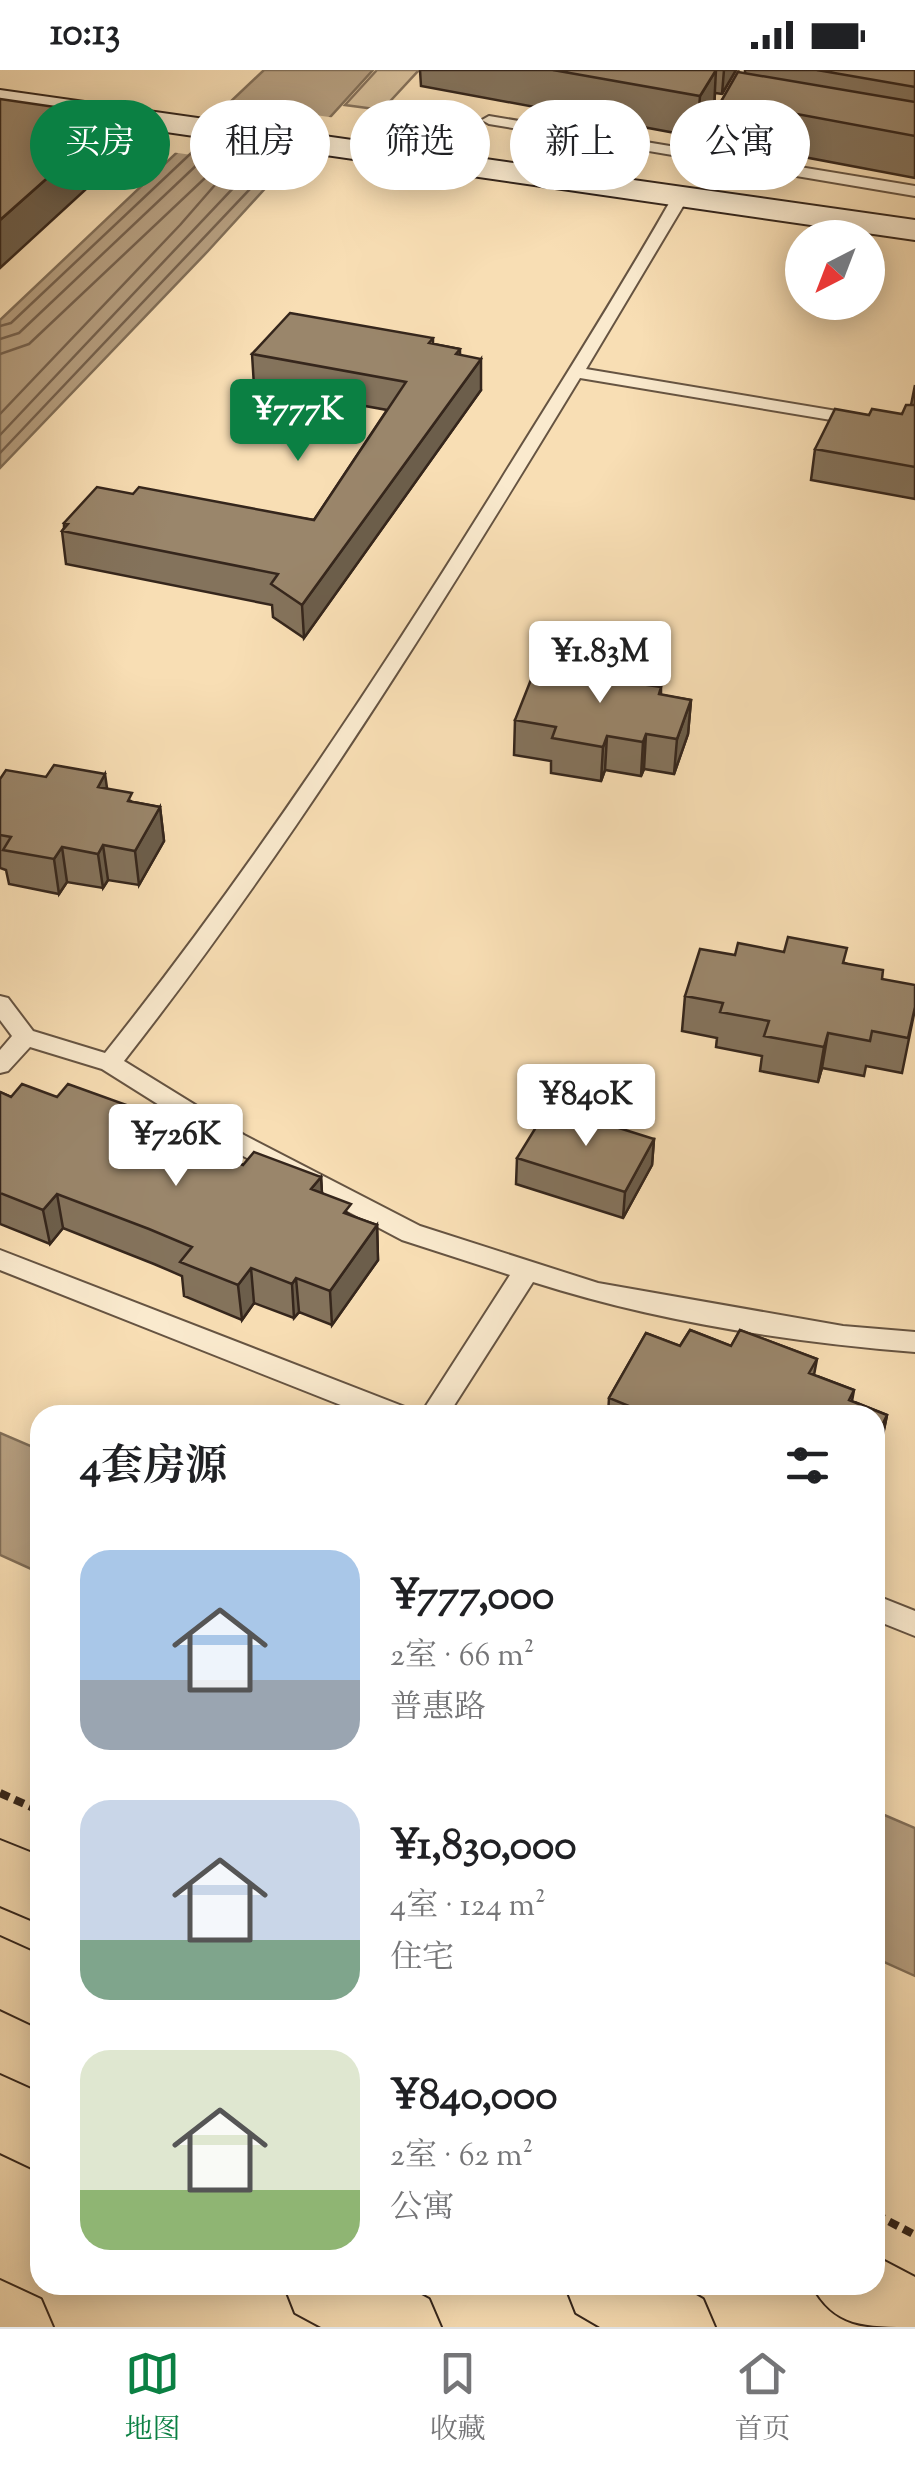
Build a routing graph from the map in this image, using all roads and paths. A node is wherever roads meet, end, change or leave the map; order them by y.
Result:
1 (747, 70) edge
2 (0, 99) edge
3 (710, 99) edge
4 (716, 100) edge
5 (729, 100) edge
6 (490, 120) edge
7 (670, 151) edge
8 (810, 174) edge
9 (915, 191) edge
10 (680, 198) junction
11 (915, 230) edge
12 (576, 372) junction
13 (915, 429) edge
14 (0, 1004) edge
15 (24, 1038) junction
16 (110, 1064) junction
17 (0, 1065) edge
18 (0, 1260) edge
19 (527, 1270) junction
20 (915, 1342) edge
21 (370, 1405) edge
22 (440, 1405) edge
23 (885, 1612) edge
24 (915, 1624) edge
25 (0, 1793) edge
26 (30, 1806) edge
27 (0, 1872) edge
28 (30, 1886) edge
29 (0, 1971) edge
30 (30, 1988) edge
31 (0, 2112) edge
32 (30, 2128) edge
33 (885, 2219) edge
34 (915, 2235) edge
35 (341, 2295) edge
36 (621, 2295) edge
37 (869, 2295) edge
38 (0, 2320) edge
39 (915, 2320) edge
40 (13, 2327) edge
41 (401, 2327) edge
42 (675, 2327) edge

1 - 5 lane
2 - 10 main road
3 - 4 lane
6 - 7 lane
8 - 9 lane
10 - 11 main road
10 - 12 lane
12 - 13 lane
12 - 16 lane
14 - 15 lane
15 - 16 lane
15 - 17 lane
16 - 19 lane
18 - 21 lane
19 - 20 lane
19 - 22 lane
23 - 24 lane
25 - 26 path
27 - 28 main road
29 - 30 main road
31 - 32 main road
33 - 34 path
35 - 41 main road
36 - 42 main road
37 - 39 main road
38 - 40 main road

